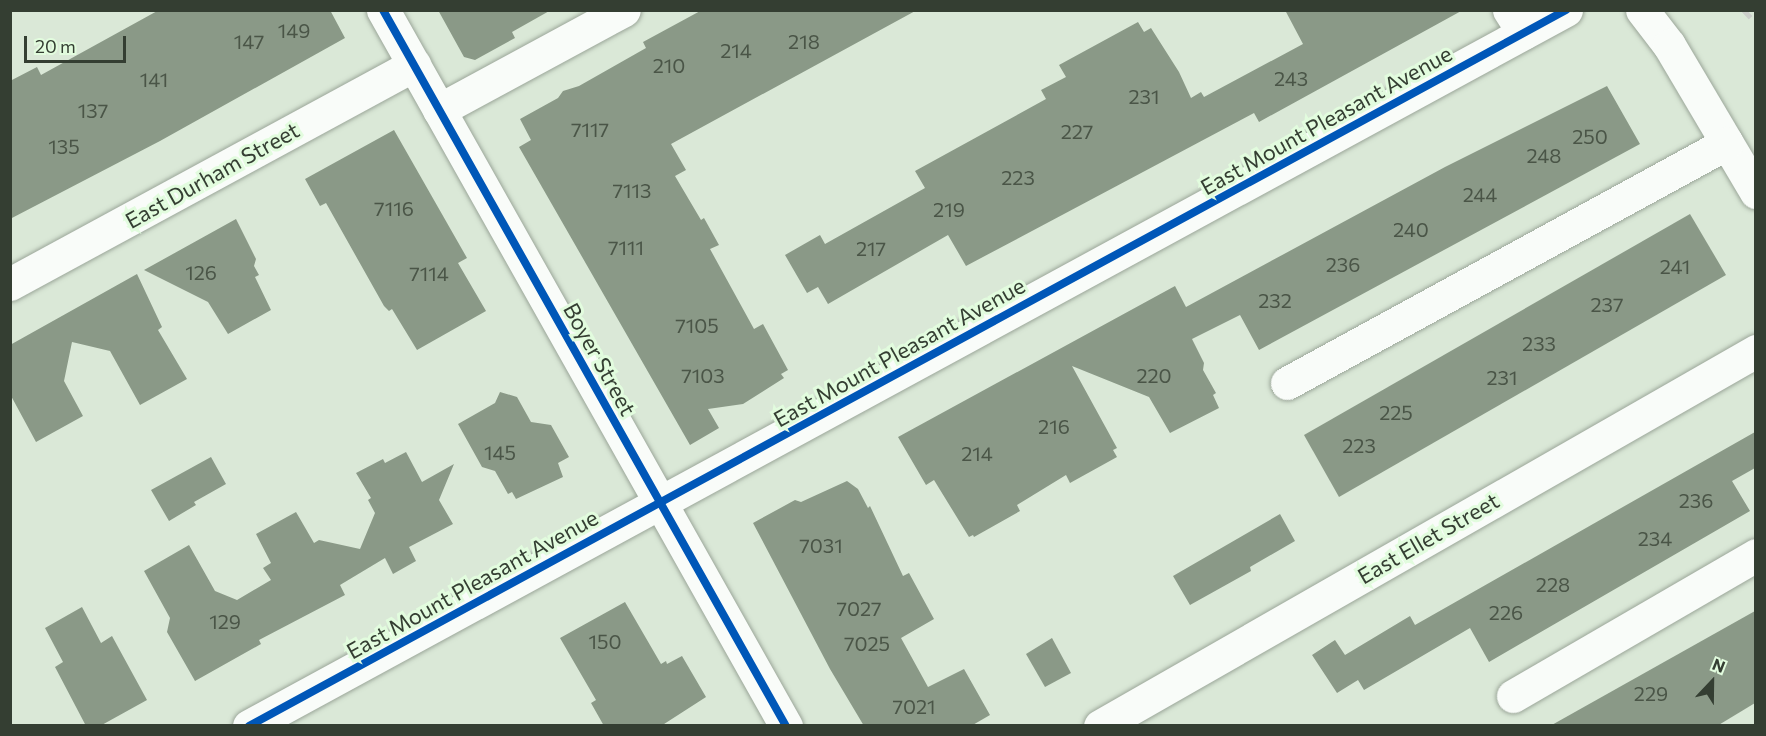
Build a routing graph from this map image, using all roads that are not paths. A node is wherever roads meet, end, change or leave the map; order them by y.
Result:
1 (383, 10) edge
2 (624, 10) edge
3 (1566, 10) edge
4 (1642, 10) edge
5 (1516, 22) edge
6 (414, 64) junction
7 (439, 110) junction
8 (1727, 143) junction
9 (1755, 192) edge
10 (10, 284) edge
11 (1755, 351) edge
12 (1287, 383) dead end
13 (660, 502) junction
14 (1755, 555) edge
15 (1513, 696) dead end
16 (252, 725) edge
17 (786, 726) edge
18 (1100, 726) edge

1 - 6 street, Boyer Street
2 - 7 street
3 - 5 street, East Mount Pleasant Avenue
4 - 8 street
5 - 13 street, East Mount Pleasant Avenue
6 - 7 street, Boyer Street
6 - 10 street, East Durham Street
7 - 13 street, Boyer Street
8 - 9 street
8 - 12 street
11 - 18 street, East Ellet Street
13 - 16 street, East Mount Pleasant Avenue
13 - 17 street, Boyer Street
14 - 15 street

